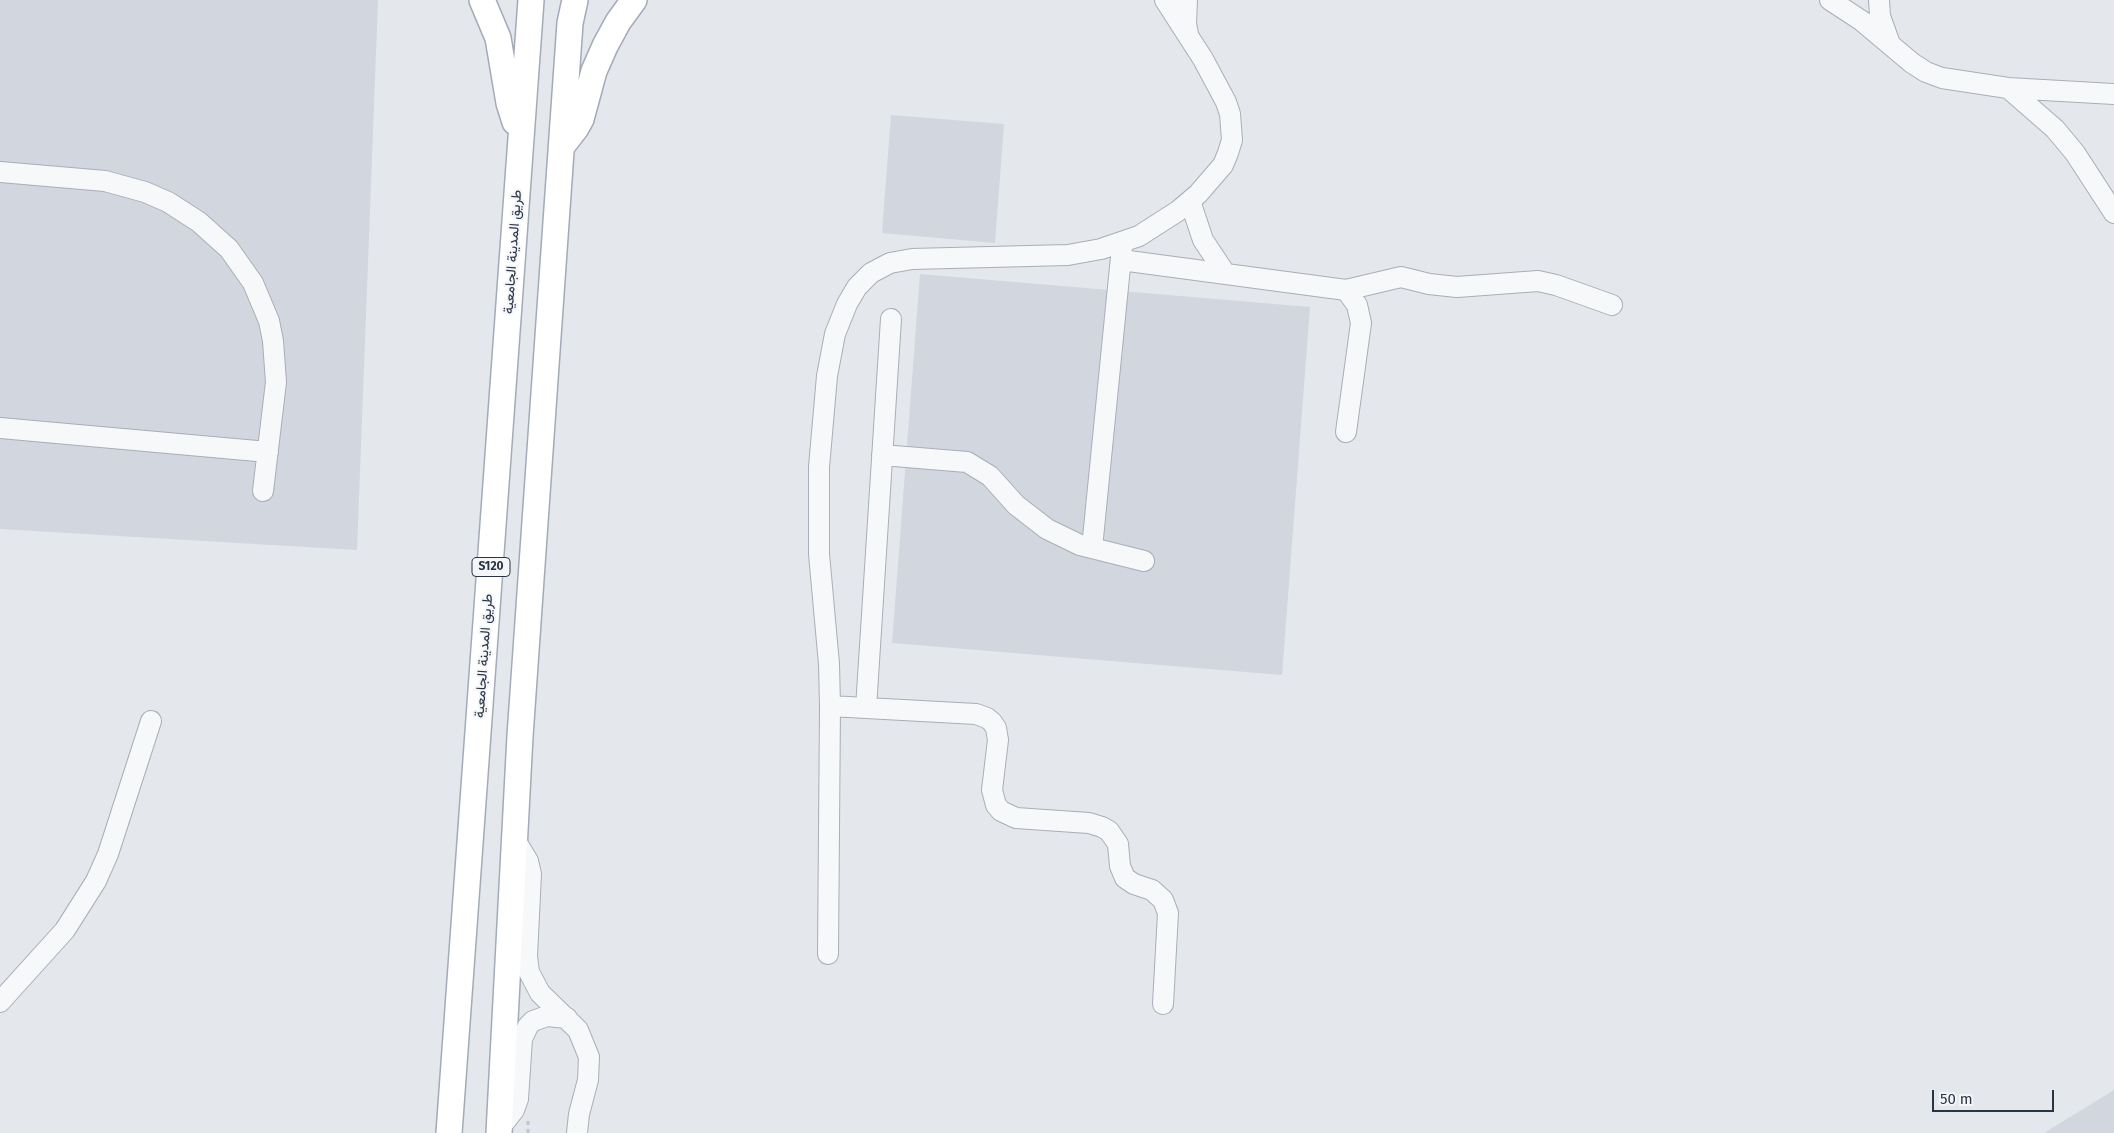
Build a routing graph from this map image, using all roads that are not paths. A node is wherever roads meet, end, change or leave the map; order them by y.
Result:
1 (482, 0) edge
2 (531, 0) edge
3 (575, 0) edge
4 (634, 0) edge
5 (1164, 0) edge
6 (1187, 0) edge
7 (1830, 0) edge
8 (1879, 0) edge
9 (1189, 36) junction
10 (1890, 45) junction
11 (2008, 88) junction
12 (2114, 94) edge
13 (522, 135) junction
14 (562, 146) junction
15 (0, 172) edge
16 (1190, 201) junction
17 (2114, 213) edge
18 (1122, 251) junction
19 (1225, 274) junction
20 (1346, 290) junction
21 (1612, 305) dead end
22 (891, 319) dead end
23 (0, 428) edge
24 (1346, 432) dead end
25 (268, 452) junction
26 (882, 455) junction
27 (263, 491) dead end
28 (1092, 548) junction
29 (1144, 561) dead end
30 (830, 706) junction
31 (866, 708) junction
32 (152, 721) dead end
33 (514, 838) junction
34 (828, 954) dead end
35 (0, 1002) edge
36 (1164, 1004) dead end
37 (567, 1018) junction
38 (499, 1131) edge
39 (449, 1133) edge
40 (577, 1133) edge

1 - 13 main road
2 - 13 main road, طريق المدينة الجامعية / S120
3 - 14 main road
4 - 14 main road
5 - 9 street
6 - 9 street
7 - 10 street
8 - 10 street
9 - 16 street
10 - 11 street
11 - 12 street
11 - 17 street
13 - 39 main road, طريق المدينة الجامعية / S120
14 - 33 main road
15 - 25 street
16 - 18 street
16 - 19 street
18 - 19 street
18 - 28 street
18 - 30 street
19 - 20 street
20 - 21 street
20 - 24 street
22 - 26 street
23 - 25 street
25 - 27 street
26 - 28 street
26 - 31 street
28 - 29 street
30 - 31 street
30 - 34 street
31 - 36 street
32 - 35 street
33 - 37 street
33 - 38 main road
37 - 38 street
37 - 40 street

